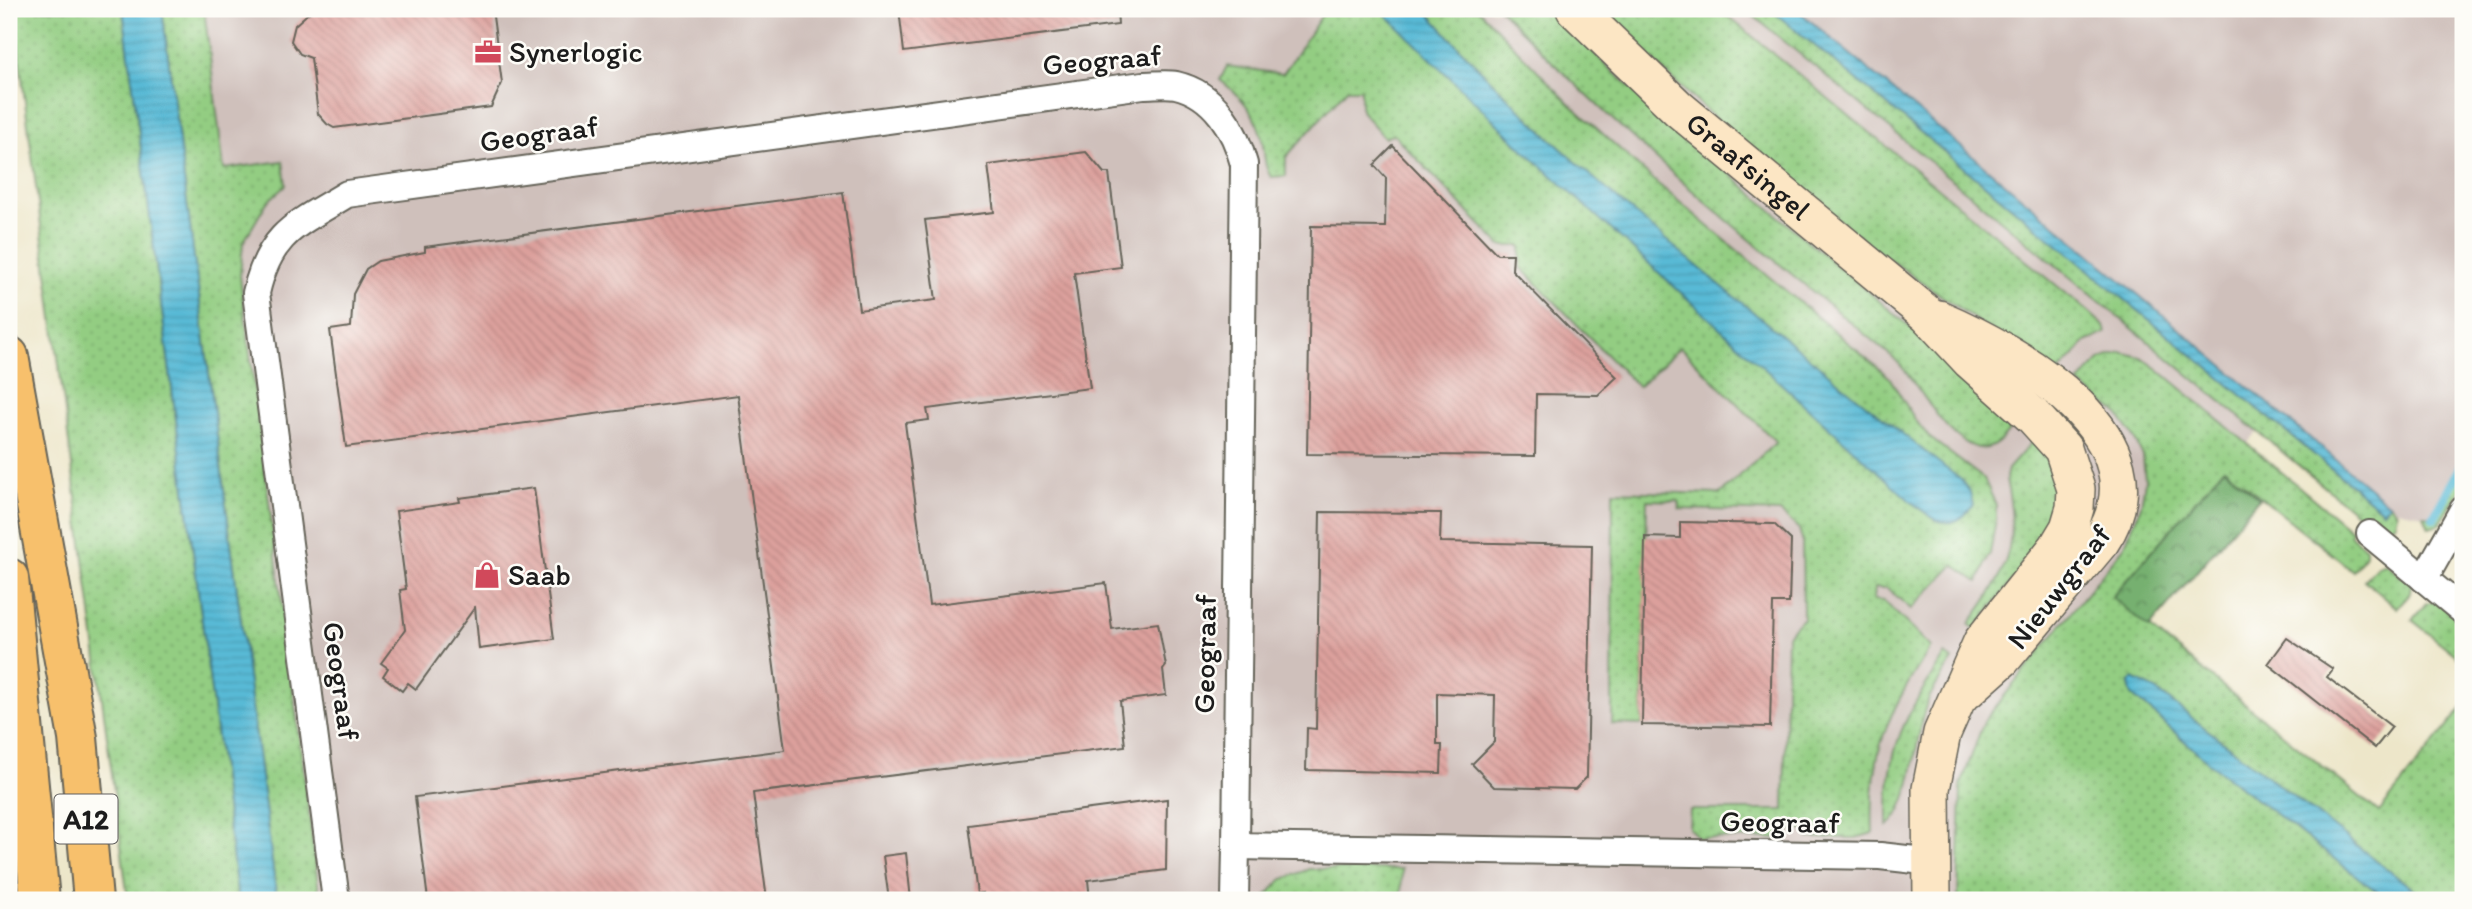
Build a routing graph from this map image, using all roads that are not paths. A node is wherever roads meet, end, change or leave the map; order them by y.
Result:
1 (1575, 9) edge
2 (9, 356) edge
3 (2045, 403) joint
4 (2463, 510) edge
5 (2370, 534) dead end
6 (9, 578) edge
7 (2424, 579) junction
8 (2463, 611) edge
9 (1236, 846) junction
10 (1933, 862) junction
11 (40, 900) edge
12 (93, 900) edge
13 (336, 900) edge
14 (1236, 900) edge
15 (1932, 900) edge

1 - 3 street, Graafsingel
2 - 12 highway, A12
3 - 10 street, Nieuwgraaf
4 - 7 street
5 - 7 street
6 - 11 highway, A12
7 - 8 street
9 - 10 street, Geograaf
9 - 13 street, Geograaf
9 - 14 street
10 - 15 street, Nieuwgraaf

